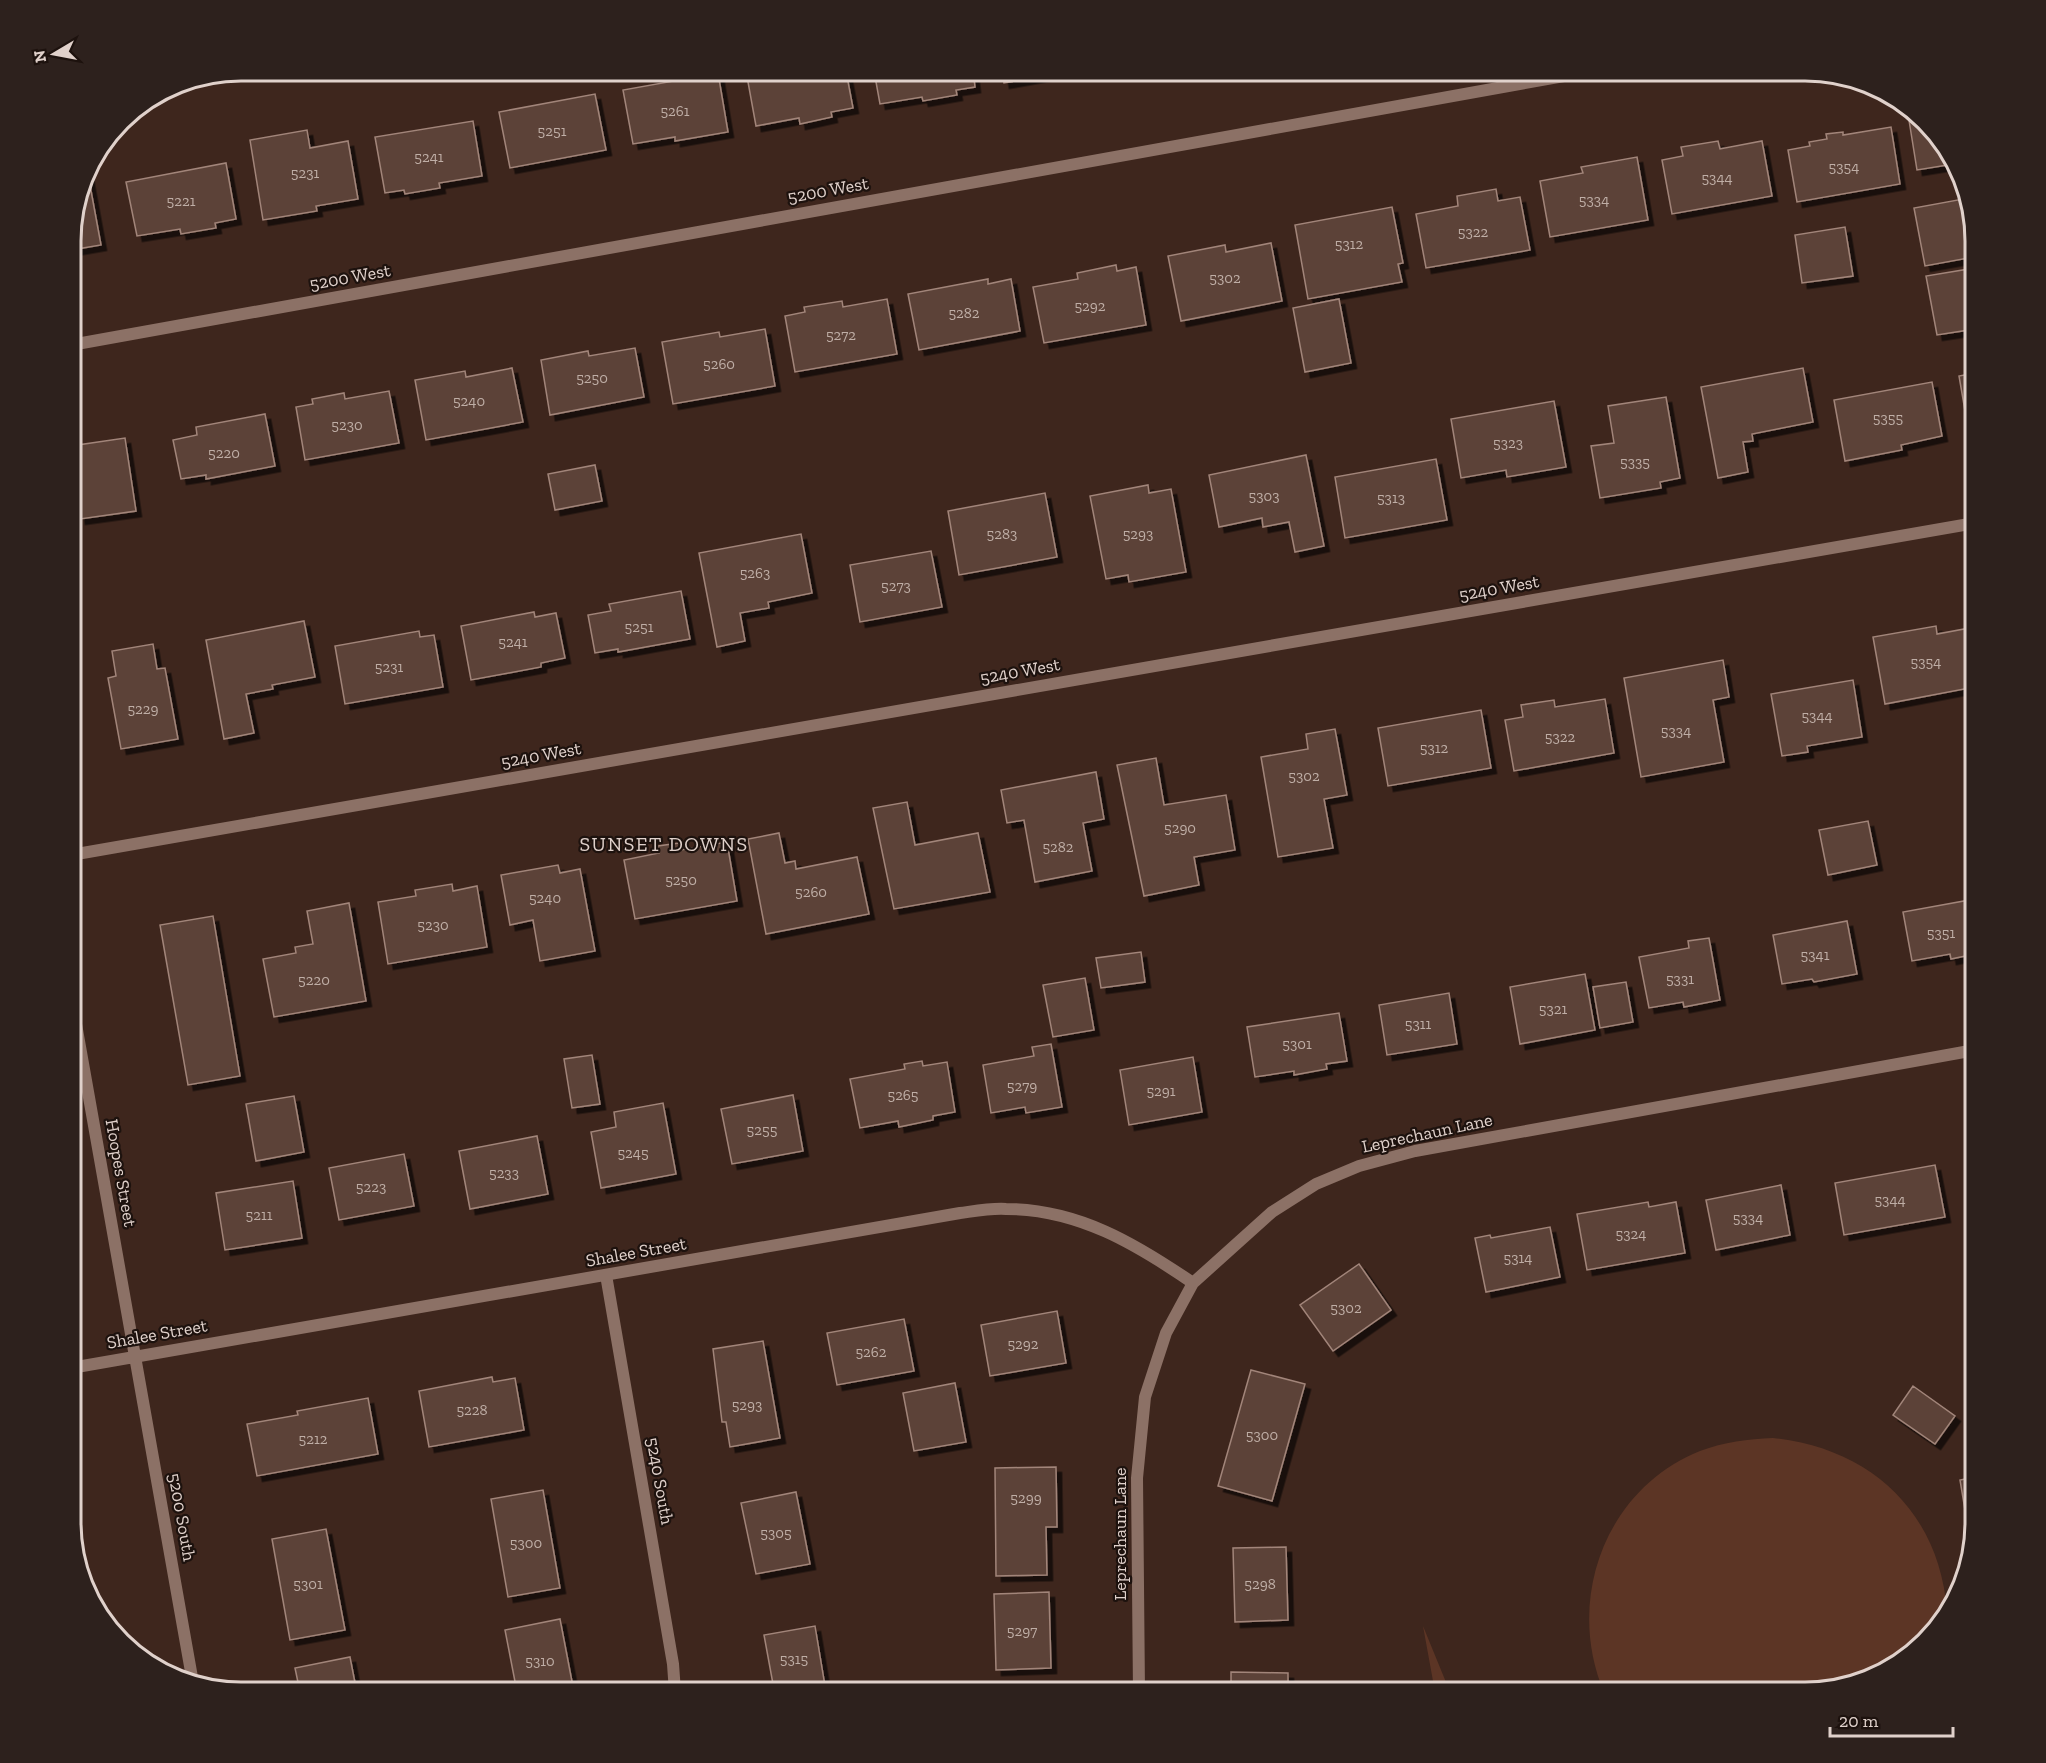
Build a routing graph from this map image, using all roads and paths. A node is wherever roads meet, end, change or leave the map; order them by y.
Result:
1 (1531, 81) edge
2 (81, 343) edge
3 (1965, 526) edge
4 (81, 853) edge
5 (81, 1052) edge
6 (1965, 1052) edge
7 (606, 1275) junction
8 (1193, 1283) junction
9 (135, 1357) junction
10 (81, 1366) edge
11 (191, 1674) edge
12 (674, 1682) edge
13 (1139, 1682) edge

1 - 2 street, 5200 West
3 - 4 street, 5240 West
5 - 9 street, Hoopes Street
6 - 8 street, Leprechaun Lane
7 - 8 street, Shalee Street
7 - 9 street, Shalee Street
7 - 12 street, 5240 South
8 - 13 street, Leprechaun Lane
9 - 10 street, Shalee Street
9 - 11 street, 5200 South

